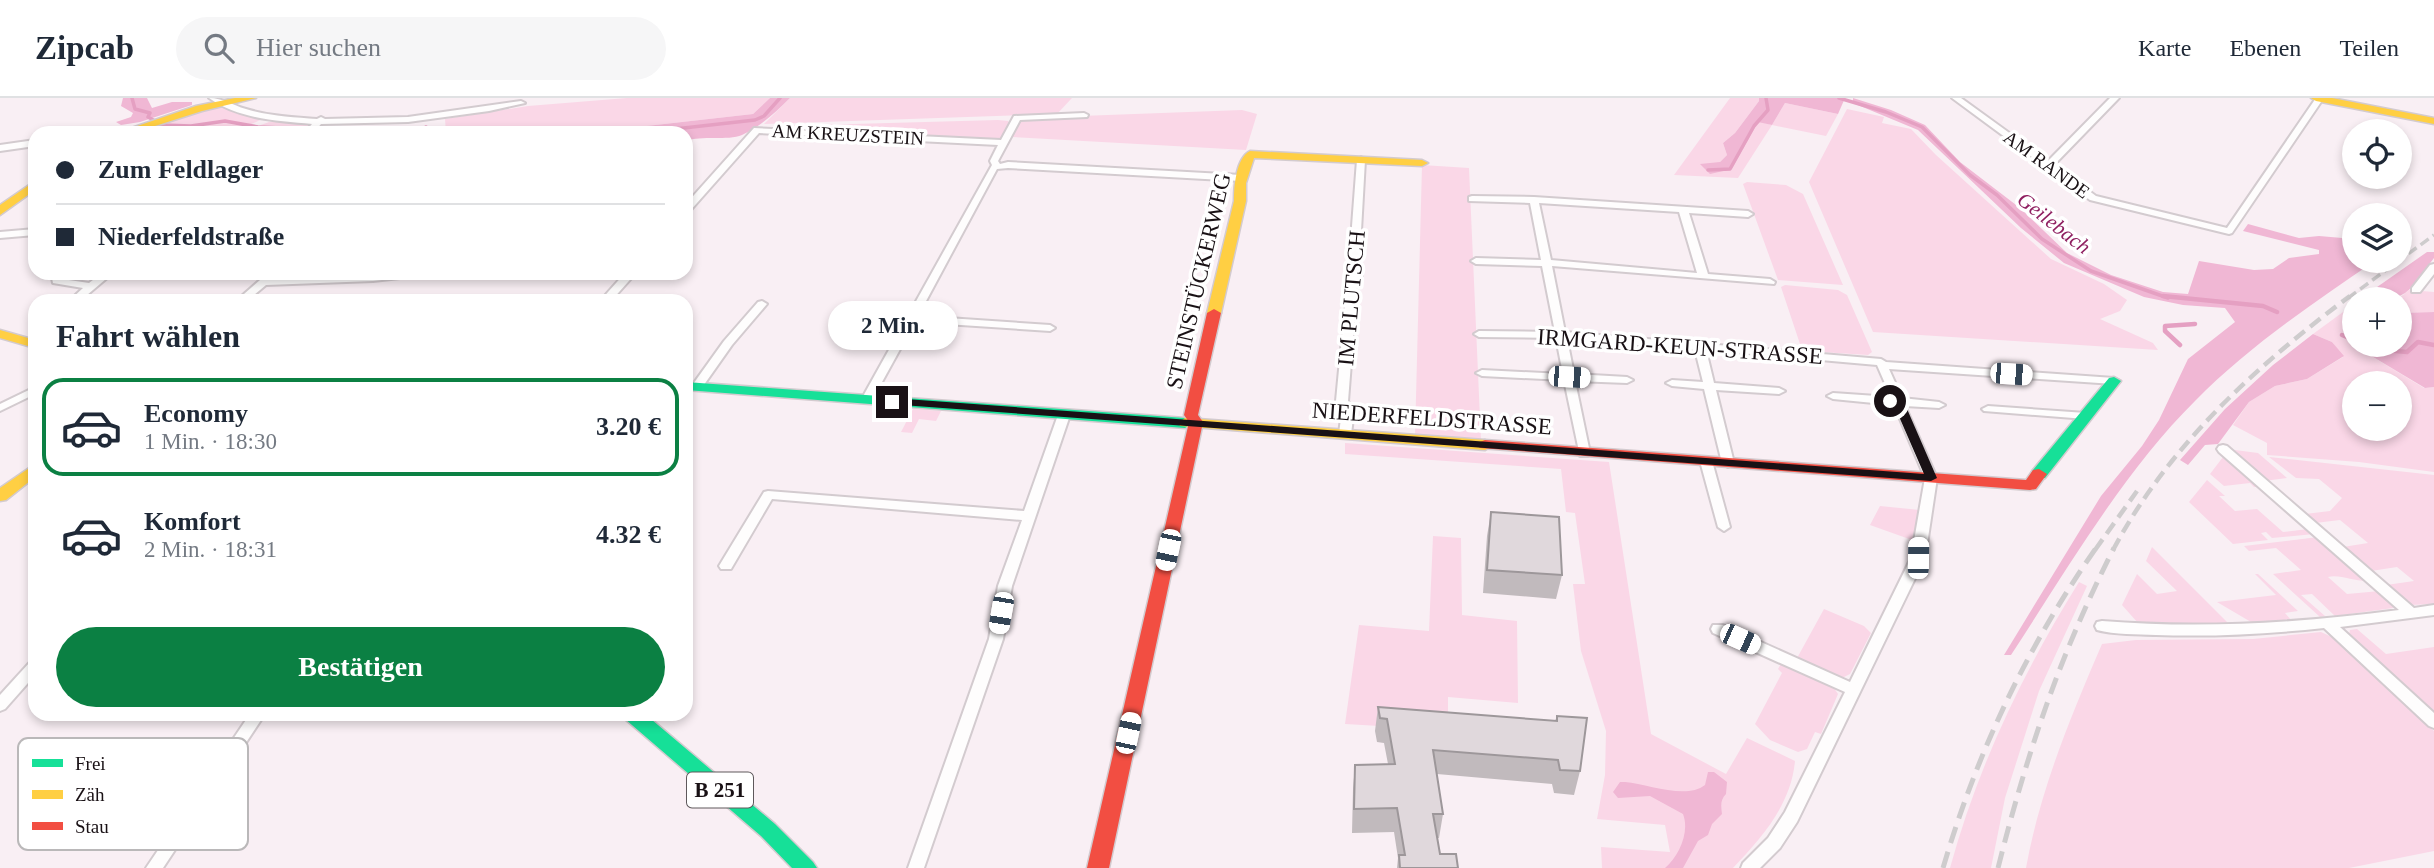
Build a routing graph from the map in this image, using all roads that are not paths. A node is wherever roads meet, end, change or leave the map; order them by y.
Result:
1 (251, 98) edge
2 (1956, 98) edge
3 (2115, 98) edge
4 (2318, 98) edge
5 (218, 100) edge
6 (521, 103) dead end
7 (1084, 115) dead end
8 (1017, 118) joint
9 (2434, 121) edge
10 (143, 126) edge
11 (309, 126) edge
12 (330, 126) edge
13 (1004, 143) junction
14 (28, 144) edge
15 (0, 148) edge
16 (1362, 160) junction
17 (1422, 163) dead end
18 (2049, 165) junction
19 (997, 166) junction
20 (1241, 178) junction
21 (28, 189) edge
22 (1472, 199) dead end
23 (1534, 200) junction
24 (693, 202) edge
25 (0, 211) edge
26 (1684, 212) junction
27 (1748, 214) dead end
28 (28, 233) edge
29 (0, 235) edge
30 (1476, 261) dead end
31 (1546, 263) junction
32 (2434, 267) edge
33 (1703, 275) junction
34 (57, 280) edge
35 (99, 280) edge
36 (265, 280) edge
37 (318, 280) edge
38 (625, 280) edge
39 (263, 282) junction
40 (1770, 282) dead end
41 (92, 286) junction
42 (2416, 290) dead end
43 (82, 294) edge
44 (250, 294) edge
45 (612, 294) edge
46 (762, 304) dead end
47 (911, 319) junction
48 (1050, 328) dead end
49 (0, 334) edge
50 (1479, 334) dead end
51 (1561, 335) junction
52 (28, 342) edge
53 (1700, 347) junction
54 (1882, 363) junction
55 (1482, 373) dead end
56 (1569, 377) junction
57 (1627, 380) dead end
58 (2114, 381) joint
59 (1672, 383) dead end
60 (693, 385) edge
61 (1709, 385) junction
62 (693, 386) edge
63 (1779, 391) dead end
64 (28, 394) edge
65 (1833, 396) dead end
66 (867, 400) junction
67 (1898, 402) junction
68 (1939, 405) dead end
69 (0, 408) edge
70 (1988, 408) dead end
71 (1064, 415) junction
72 (2086, 416) junction
73 (1196, 422) junction
74 (1345, 434) junction
75 (2223, 449) dead end
76 (1584, 453) junction
77 (1706, 461) junction
78 (1728, 463) junction
79 (28, 475) edge
80 (1931, 478) junction
81 (0, 496) edge
82 (1029, 516) junction
83 (1724, 527) dead end
84 (726, 566) dead end
85 (2434, 610) edge
86 (2411, 613) junction
87 (2328, 625) junction
88 (2102, 626) dead end
89 (1717, 629) dead end
90 (28, 674) edge
91 (1852, 689) junction
92 (0, 705) edge
93 (253, 721) edge
94 (640, 721) edge
95 (2434, 722) edge
96 (242, 738) edge
97 (166, 850) edge
98 (154, 868) edge
99 (806, 868) edge
100 (916, 868) edge
101 (1098, 868) edge
102 (1749, 868) edge

1 - 5 street
2 - 18 street, AM RANDE
3 - 18 street
4 - 9 street
4 - 18 street, AM RANDE
5 - 10 street
5 - 11 street
6 - 12 street
7 - 8 street
8 - 13 street
13 - 19 street
13 - 24 street, AM KREUZSTEIN
14 - 15 street
16 - 17 street
16 - 20 street, STEINSTÜCKERWEG
16 - 74 street, IM PLUTSCH
19 - 20 street
19 - 47 street
20 - 73 street, STEINSTÜCKERWEG
21 - 25 street
22 - 23 street
23 - 26 street
23 - 31 street
26 - 27 street
26 - 33 street
28 - 29 street
30 - 31 street
31 - 33 street
31 - 51 street
32 - 42 street
33 - 40 street
34 - 41 street
35 - 41 street
36 - 39 street
37 - 39 street
38 - 45 street
39 - 44 street
41 - 43 street
46 - 60 street, NIEDERFELDSTRASSE
47 - 48 street
47 - 66 street
49 - 52 street
50 - 51 street, IRMGARD-KEUN-STRASSE
51 - 53 street, IRMGARD-KEUN-STRASSE
51 - 56 street
53 - 54 street, IRMGARD-KEUN-STRASSE
53 - 61 street
54 - 58 street, IRMGARD-KEUN-STRASSE
54 - 67 street
55 - 56 street
56 - 57 street
56 - 76 street
58 - 72 street, NIEDERFELDSTRASSE
59 - 61 street
61 - 63 street
61 - 78 street
62 - 66 street, NIEDERFELDSTRASSE
64 - 69 street
65 - 67 street
66 - 71 street, NIEDERFELDSTRASSE
67 - 68 street
67 - 80 street
70 - 72 street
71 - 73 street, NIEDERFELDSTRASSE
71 - 82 street
72 - 80 street, NIEDERFELDSTRASSE
73 - 74 street, NIEDERFELDSTRASSE
73 - 101 street, STEINSTÜCKERWEG
74 - 76 street, NIEDERFELDSTRASSE
75 - 86 street
76 - 77 street, NIEDERFELDSTRASSE
77 - 78 street, NIEDERFELDSTRASSE
77 - 83 street
78 - 80 street, NIEDERFELDSTRASSE
79 - 81 street
80 - 91 street
82 - 84 street
82 - 100 street
85 - 86 street
86 - 87 street
87 - 88 street
87 - 95 street
89 - 91 street
90 - 92 street
91 - 102 street
93 - 96 street
94 - 99 street, B 251
97 - 98 street

